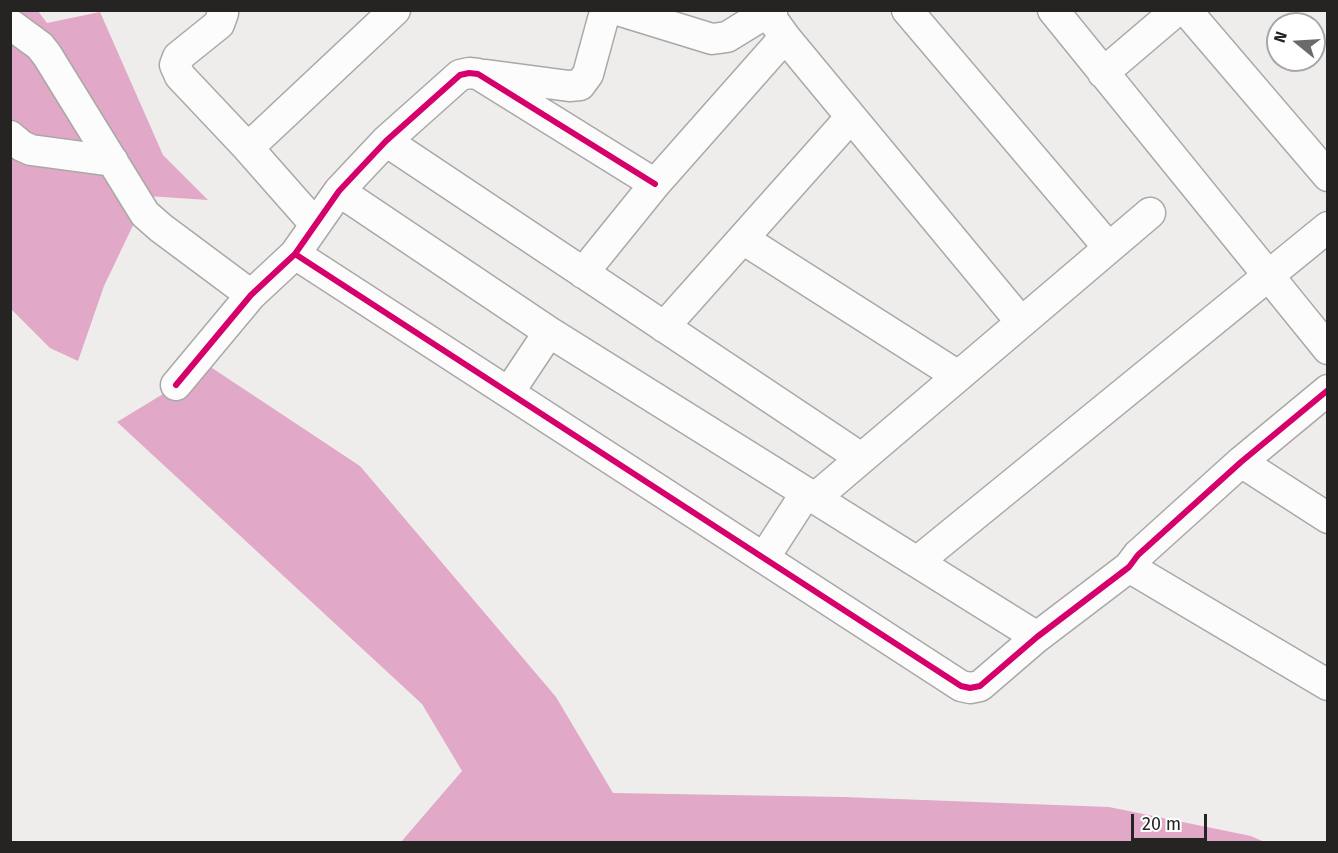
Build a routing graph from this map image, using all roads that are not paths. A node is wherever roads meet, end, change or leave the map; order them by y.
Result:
1 (222, 10) edge
2 (395, 10) edge
3 (609, 10) edge
4 (614, 10) edge
5 (771, 10) edge
6 (908, 10) edge
7 (1053, 10) edge
8 (1177, 10) edge
9 (1186, 10) edge
10 (10, 24) edge
11 (785, 37) junction
12 (1103, 72) junction
13 (477, 74) junction
14 (850, 117) junction
15 (10, 136) edge
16 (386, 141) junction
17 (248, 148) junction
18 (113, 161) junction
19 (1328, 176) edge
20 (655, 184) junction
21 (339, 191) junction
22 (1150, 213) dead end
23 (315, 224) junction
24 (1328, 227) edge
25 (743, 239) junction
26 (1109, 248) junction
27 (295, 254) junction
28 (583, 273) junction
29 (1267, 275) junction
30 (251, 295) junction
31 (1021, 322) junction
32 (664, 327) junction
33 (549, 332) junction
34 (1328, 349) edge
35 (958, 376) junction
36 (176, 385) dead end
37 (1328, 390) edge
38 (509, 392) junction
39 (861, 458) junction
40 (1241, 462) junction
41 (811, 495) junction
42 (1328, 518) edge
43 (764, 558) junction
44 (917, 562) junction
45 (1129, 567) junction
46 (1037, 637) junction
47 (1328, 685) edge

1 - 17 street
2 - 17 street
3 - 13 street
4 - 5 street
5 - 11 street
6 - 26 street
7 - 12 street
8 - 12 street
9 - 19 street
10 - 18 street
11 - 14 street
11 - 20 street
12 - 29 street
13 - 16 street
13 - 20 street
14 - 25 street
14 - 31 street
15 - 18 street
16 - 21 street
16 - 28 street
17 - 23 street
18 - 30 street
20 - 28 street
21 - 23 street
21 - 33 street
22 - 26 street
23 - 27 street
24 - 29 street
25 - 32 street
25 - 35 street
26 - 31 street
27 - 30 street
27 - 38 street
28 - 32 street
29 - 34 street
29 - 44 street
30 - 36 street
31 - 35 street
32 - 39 street
33 - 38 street
33 - 41 street
35 - 39 street
37 - 40 street
38 - 43 street
39 - 41 street
40 - 42 street
40 - 45 street
41 - 43 street
41 - 44 street
43 - 46 street
44 - 46 street
45 - 46 street
45 - 47 street

